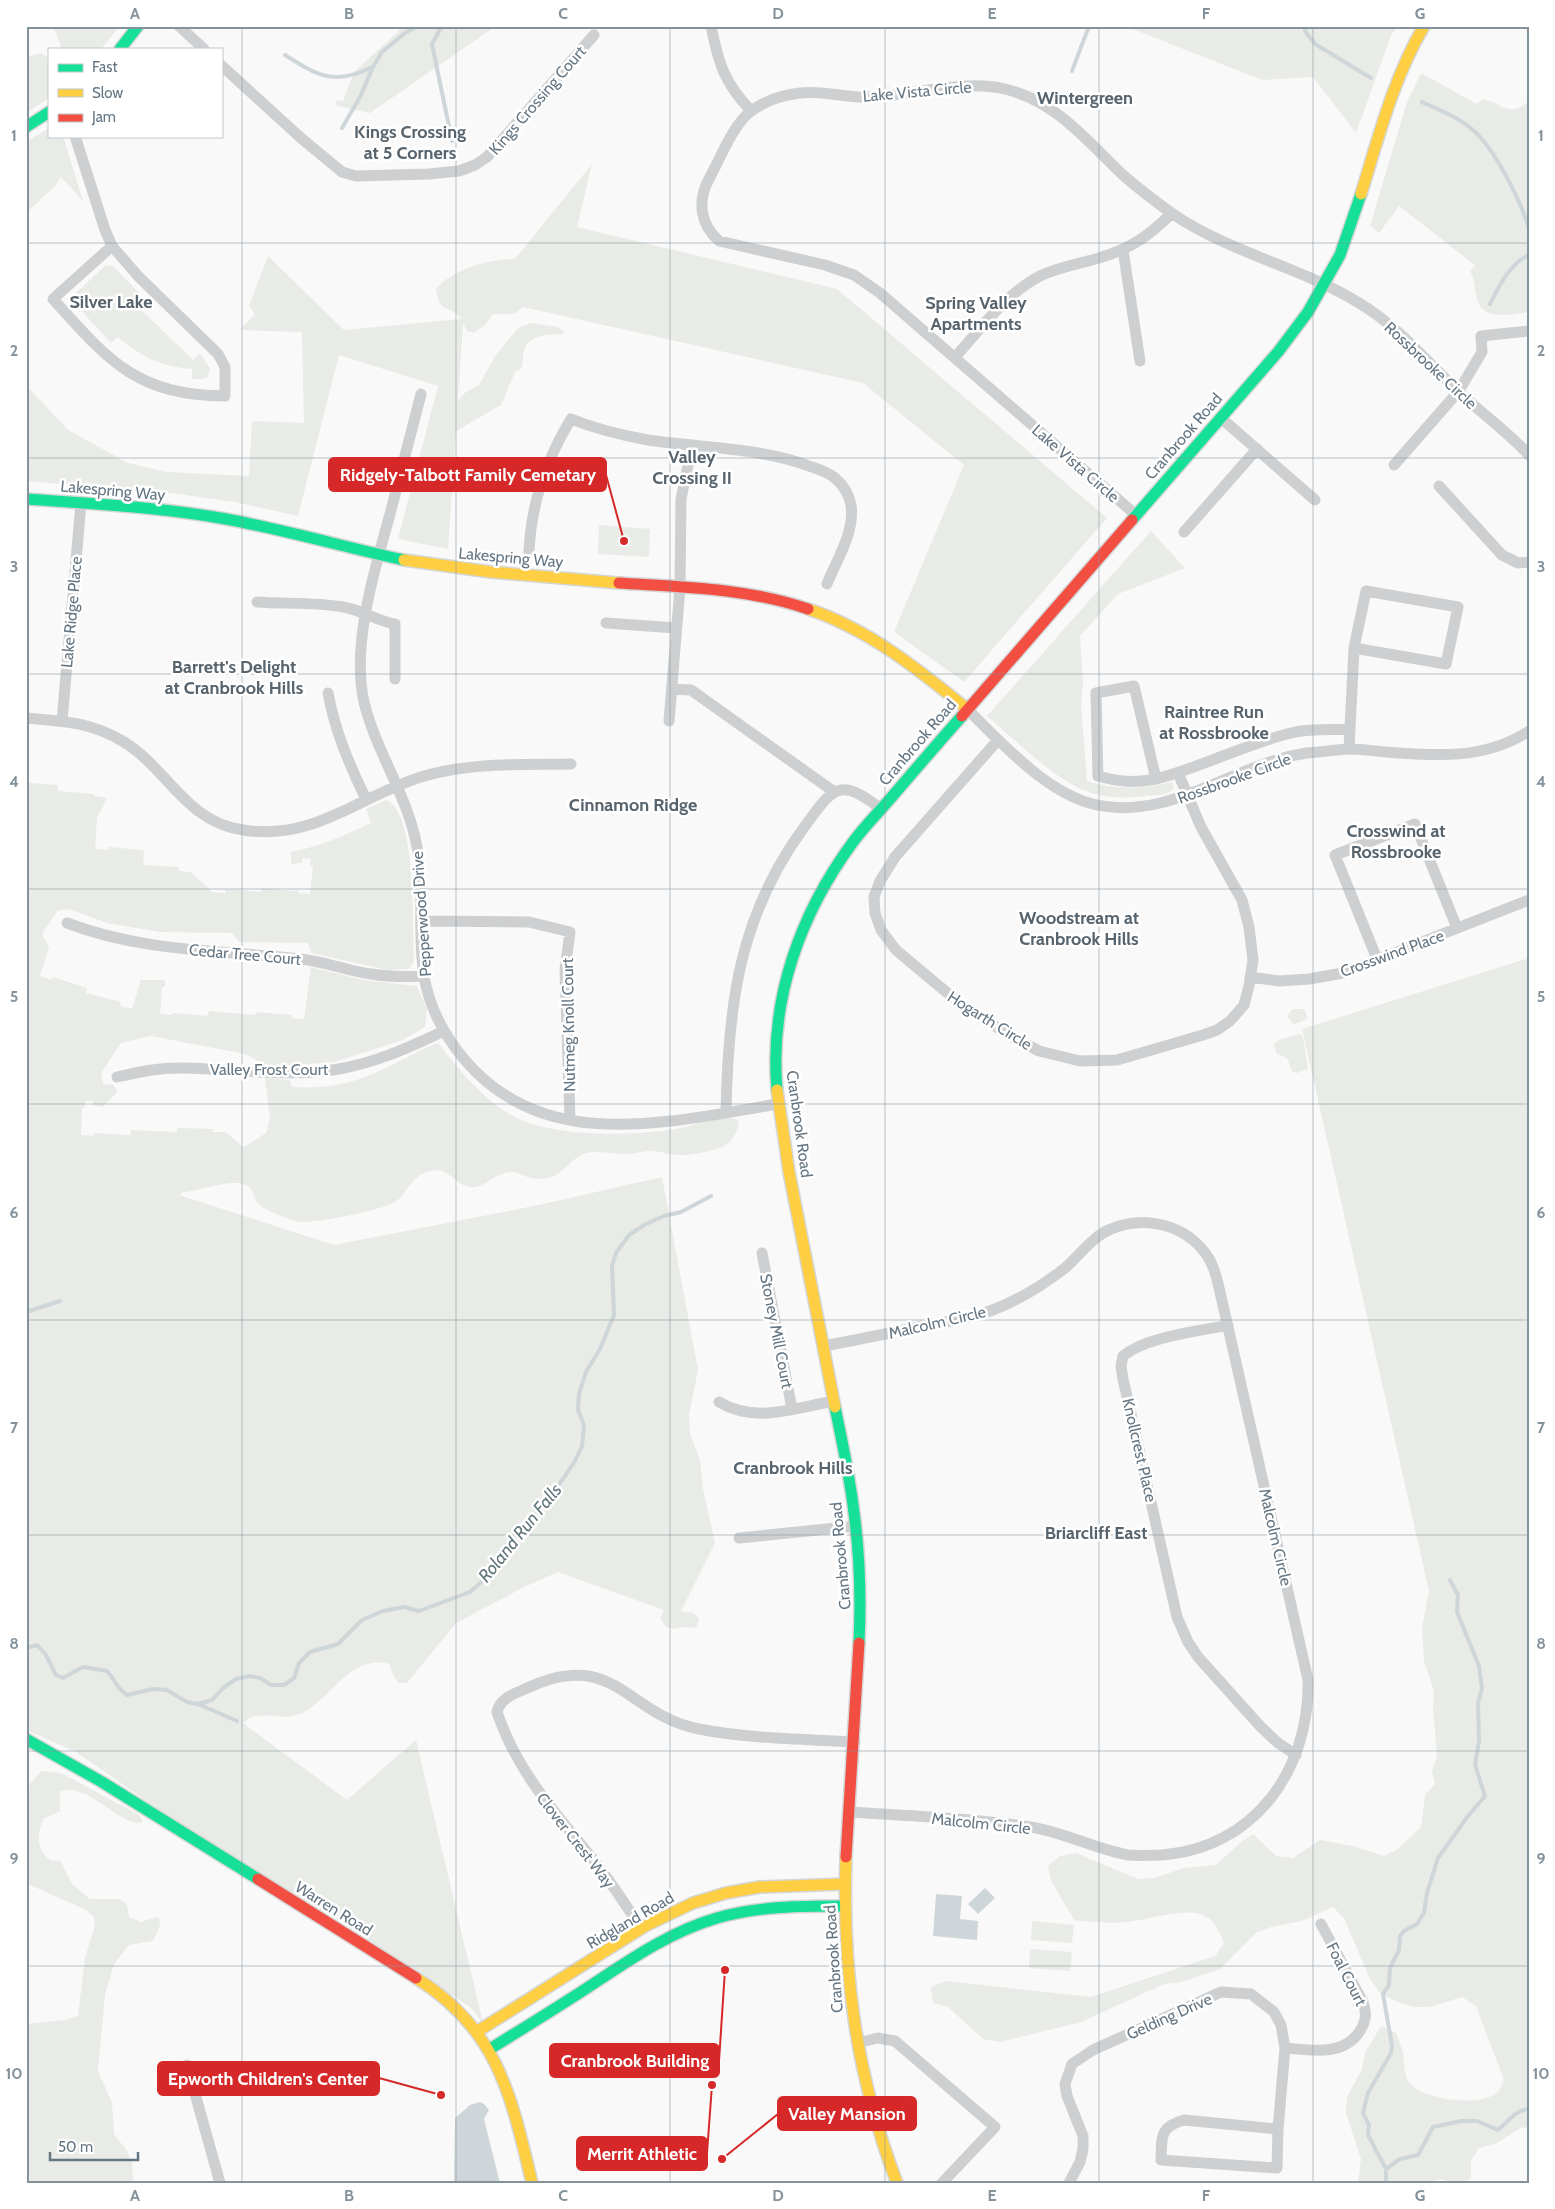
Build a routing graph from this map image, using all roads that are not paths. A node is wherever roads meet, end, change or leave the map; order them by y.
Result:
1 (138, 26) edge
2 (179, 26) edge
3 (712, 26) edge
4 (1424, 26) edge
5 (594, 34) dead end
6 (121, 48) edge
7 (203, 48) edge
8 (222, 66) edge
9 (751, 111) junction
10 (48, 113) edge
11 (26, 126) edge
12 (76, 138) edge
13 (1172, 213) junction
14 (112, 246) junction
15 (1123, 250) junction
16 (1325, 286) junction
17 (1529, 331) edge
18 (955, 358) junction
19 (1140, 360) dead end
20 (1458, 392) junction
21 (421, 394) dead end
22 (1221, 418) junction
23 (692, 446) junction
24 (1257, 449) junction
25 (1529, 455) edge
26 (1394, 465) dead end
27 (1439, 486) dead end
28 (26, 499) edge
29 (1315, 500) dead end
30 (81, 503) junction
31 (1136, 515) junction
32 (1184, 532) dead end
33 (529, 552) dead end
34 (379, 555) junction
35 (1529, 562) edge
36 (827, 584) dead end
37 (680, 588) junction
38 (257, 602) dead end
39 (366, 614) junction
40 (606, 623) dead end
41 (676, 628) junction
42 (1354, 648) junction
43 (395, 679) dead end
44 (672, 689) junction
45 (328, 693) dead end
46 (967, 709) junction
47 (26, 718) edge
48 (62, 721) junction
49 (669, 721) dead end
50 (1349, 729) junction
51 (1528, 733) edge
52 (998, 740) junction
53 (1349, 749) junction
54 (571, 764) dead end
55 (1178, 773) junction
56 (1156, 779) junction
57 (396, 786) junction
58 (833, 792) junction
59 (1187, 795) junction
60 (366, 799) junction
61 (881, 809) junction
62 (1529, 900) edge
63 (421, 921) junction
64 (66, 923) dead end
65 (1457, 928) junction
66 (1377, 959) junction
67 (424, 976) junction
68 (1250, 977) junction
69 (444, 1031) junction
70 (117, 1077) dead end
71 (778, 1104) junction
72 (726, 1112) junction
73 (570, 1120) junction
74 (762, 1253) dead end
75 (1228, 1325) junction
76 (823, 1346) junction
77 (834, 1401) junction
78 (718, 1402) dead end
79 (792, 1409) junction
80 (856, 1526) junction
81 (739, 1538) dead end
82 (26, 1739) edge
83 (855, 1742) junction
84 (1296, 1754) junction
85 (850, 1812) junction
86 (845, 1884) junction
87 (845, 1906) junction
88 (1322, 1924) dead end
89 (641, 1928) junction
90 (478, 2031) junction
91 (857, 2043) junction
92 (1285, 2048) junction
93 (490, 2049) junction
94 (187, 2065) dead end
95 (1278, 2129) junction
96 (220, 2183) edge
97 (532, 2183) edge
98 (897, 2183) edge
99 (942, 2183) edge
100 (1069, 2183) edge

1 - 6 street
2 - 7 street
3 - 9 street
4 - 16 street, Cranbrook Road
5 - 8 street, Kings Crossing Court
9 - 13 street, Lake Vista Circle
9 - 18 street, Lake Vista Circle
10 - 11 street
12 - 14 street
13 - 15 street
13 - 16 street, Lake Vista Circle
14 - 14 street
15 - 18 street
15 - 19 street
16 - 20 street, Rossbrooke Circle
16 - 22 street, Cranbrook Road
17 - 20 street
18 - 31 street, Lake Vista Circle
20 - 25 street, Rossbrooke Circle
20 - 26 street
21 - 34 street, Pepperwood Drive
22 - 24 street
22 - 31 street, Cranbrook Road
23 - 33 street
23 - 36 street
23 - 37 street
24 - 29 street
24 - 32 street
27 - 35 street
28 - 30 street, Lakespring Way
30 - 34 street, Lakespring Way
30 - 48 street, Lake Ridge Place
31 - 46 street, Cranbrook Road
34 - 37 street, Lakespring Way
34 - 39 street, Pepperwood Drive
37 - 41 street
37 - 46 street, Lakespring Way
38 - 39 street
39 - 43 street
39 - 57 street, Pepperwood Drive
40 - 41 street
41 - 44 street
42 - 42 street
42 - 50 street
44 - 49 street
44 - 58 street
45 - 60 street
46 - 52 street, Rossbrooke Circle
46 - 61 street, Cranbrook Road
47 - 48 street
48 - 60 street
50 - 53 street
50 - 55 street
51 - 53 street, Rossbrooke Circle
52 - 59 street, Rossbrooke Circle
52 - 68 street, Hogarth Circle
53 - 59 street, Rossbrooke Circle
54 - 57 street
55 - 56 street
55 - 59 street, Hogarth Circle
56 - 56 street
57 - 60 street
57 - 63 street, Pepperwood Drive
58 - 61 street
58 - 72 street
59 - 68 street, Hogarth Circle
61 - 71 street, Cranbrook Road
62 - 65 street, Crosswind Place
63 - 67 street, Pepperwood Drive
63 - 73 street, Nutmeg Knoll Court
64 - 67 street, Cedar Tree Court
65 - 66 street, Crosswind Place
65 - 66 street
66 - 68 street, Crosswind Place
67 - 69 street, Pepperwood Drive
69 - 70 street, Valley Frost Court
69 - 73 street, Pepperwood Drive
71 - 72 street, Pepperwood Drive
71 - 76 street, Cranbrook Road
72 - 73 street, Pepperwood Drive
74 - 79 street, Stoney Mill Court
75 - 76 street, Malcolm Circle
75 - 84 street, Malcolm Circle
75 - 84 street, Knollcrest Place
76 - 77 street, Cranbrook Road
77 - 79 street
77 - 80 street, Cranbrook Road
78 - 79 street
80 - 81 street
80 - 83 street, Cranbrook Road
82 - 90 street, Warren Road
83 - 85 street, Cranbrook Road
83 - 89 street, Clover Crest Way
84 - 85 street, Malcolm Circle
85 - 86 street, Cranbrook Road
86 - 87 street, Cranbrook Road
86 - 89 street, Ridgland Road
87 - 91 street, Cranbrook Road
87 - 93 street, Ridgland Road
88 - 92 street, Foal Court
89 - 90 street, Ridgland Road
90 - 93 street, Warren Road
91 - 98 street, Cranbrook Road
91 - 99 street
92 - 95 street, Gelding Drive
92 - 100 street, Gelding Drive
93 - 97 street, Warren Road
94 - 96 street
95 - 95 street, Gelding Drive

